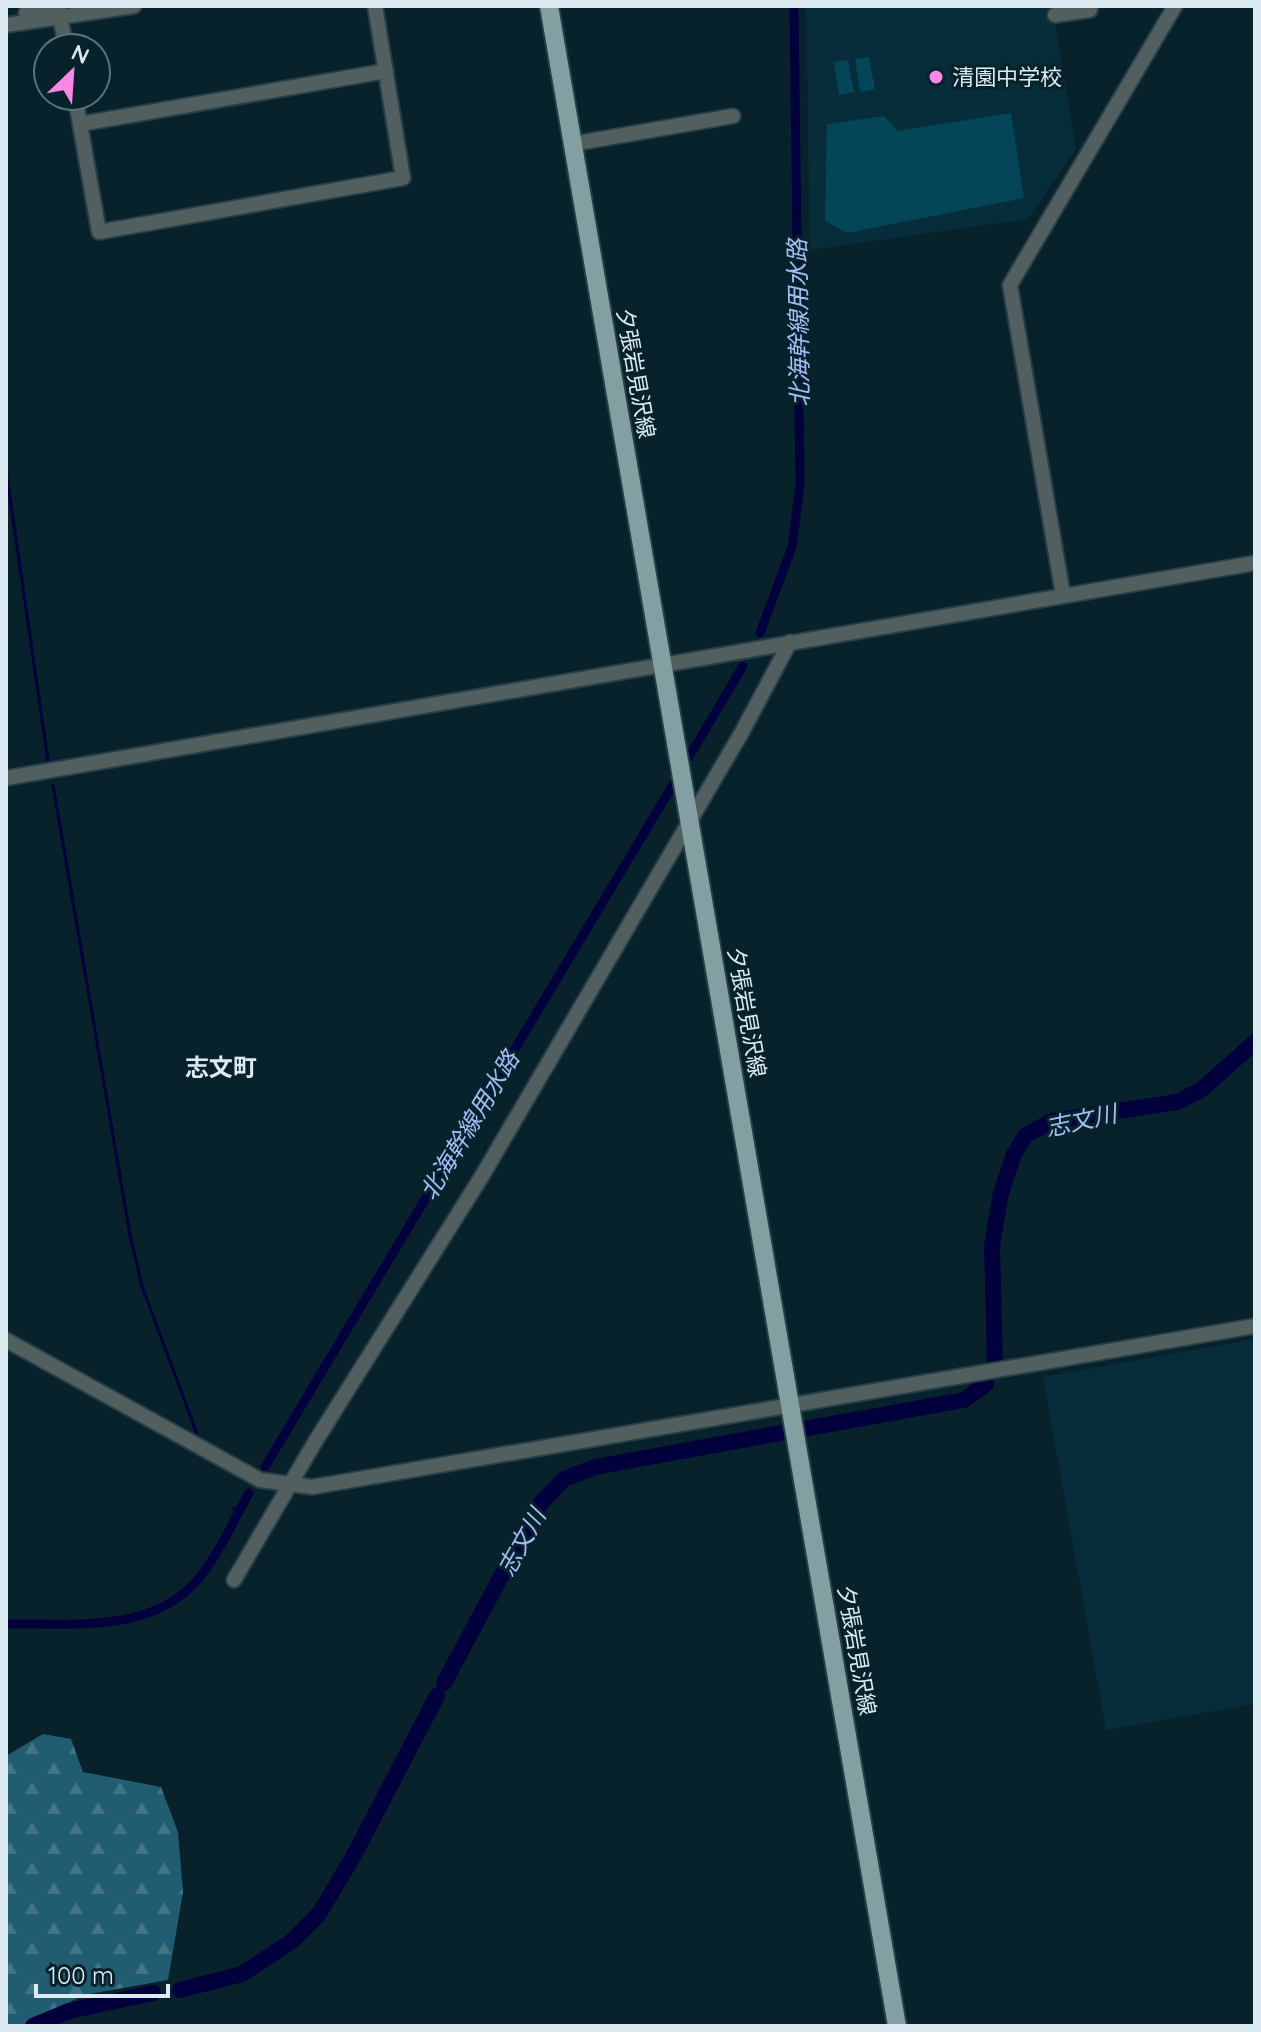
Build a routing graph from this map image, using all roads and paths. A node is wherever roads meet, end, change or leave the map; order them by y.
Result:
1 (134, 6) edge
2 (375, 6) edge
3 (549, 6) edge
4 (1090, 6) edge
5 (1175, 6) edge
6 (58, 10) edge
7 (1055, 15) dead end
8 (6, 16) edge
9 (6, 25) edge
10 (63, 32) edge
11 (386, 71) junction
12 (78, 112) edge
13 (733, 116) dead end
14 (80, 124) junction
15 (572, 144) junction
16 (1255, 563) edge
17 (1063, 595) junction
18 (790, 642) junction
19 (662, 663) junction
20 (6, 778) edge
21 (689, 820) junction
22 (1255, 1326) edge
23 (6, 1340) edge
24 (790, 1405) junction
25 (291, 1487) junction
26 (234, 1580) dead end
27 (897, 2026) edge

1 - 6 street
2 - 11 street
3 - 15 main road, 夕張岩見沢線
4 - 7 street
5 - 17 street
6 - 8 street
6 - 9 street
6 - 10 street
11 - 14 street
11 - 14 street
12 - 14 street
13 - 15 street
15 - 19 main road, 夕張岩見沢線
16 - 17 street
17 - 18 street
18 - 19 street
18 - 21 street
19 - 20 street
19 - 21 main road, 夕張岩見沢線
21 - 24 main road, 夕張岩見沢線
21 - 25 street
22 - 24 street
23 - 25 street
24 - 25 street
24 - 27 main road, 夕張岩見沢線
25 - 26 street

